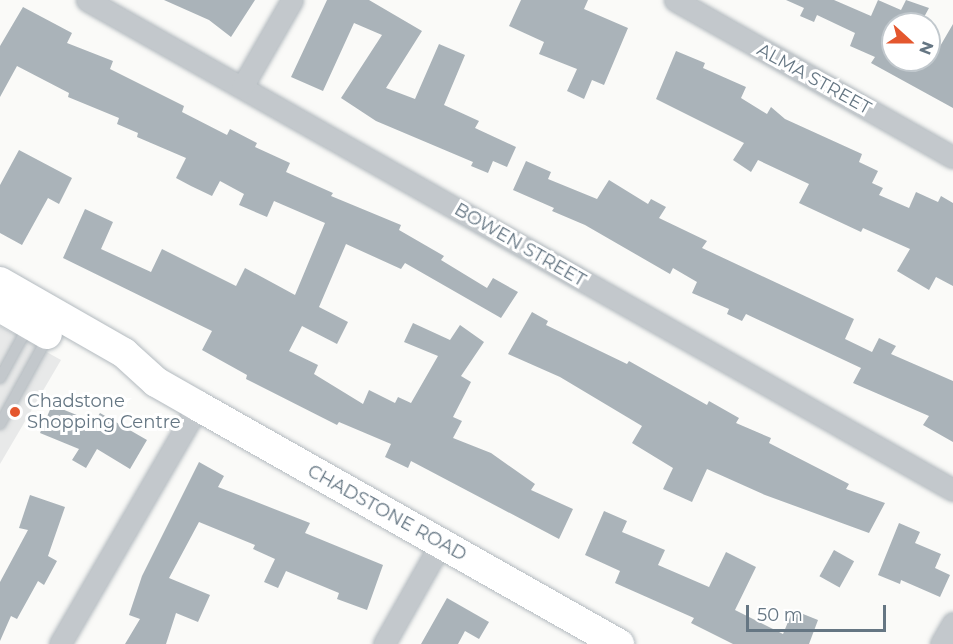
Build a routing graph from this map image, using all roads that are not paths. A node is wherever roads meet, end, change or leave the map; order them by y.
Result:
1 (87, 0) edge
2 (292, 0) edge
3 (675, 0) edge
4 (242, 87) junction
5 (953, 157) edge
6 (0, 282) edge
7 (0, 307) edge
8 (45, 320) junction
9 (0, 378) edge
10 (198, 406) junction
11 (0, 424) edge
12 (953, 490) edge
13 (441, 543) junction
14 (953, 623) edge
15 (60, 644) edge
16 (384, 644) edge
17 (619, 644) edge
18 (941, 644) edge

1 - 4 street, BOWEN STREET
2 - 4 street
3 - 5 street, ALMA STREET
4 - 12 street, BOWEN STREET
6 - 8 street, CHADSTONE ROAD
7 - 8 street, CHADSTONE ROAD
8 - 9 lane
8 - 10 street, CHADSTONE ROAD
8 - 11 lane
10 - 13 street, CHADSTONE ROAD
10 - 15 street
13 - 16 street
13 - 17 street, CHADSTONE ROAD
14 - 18 street

